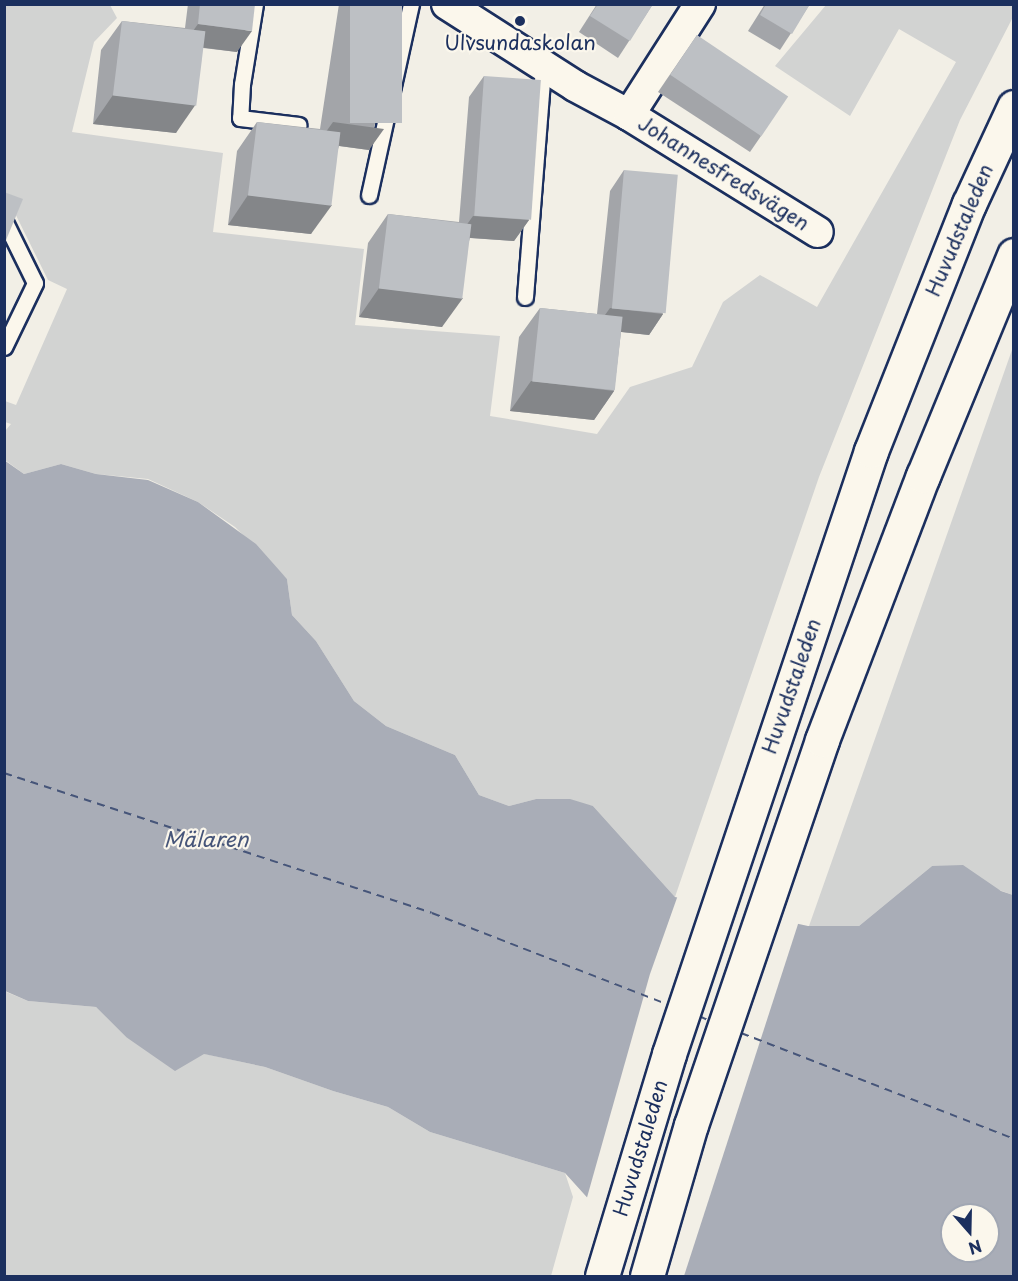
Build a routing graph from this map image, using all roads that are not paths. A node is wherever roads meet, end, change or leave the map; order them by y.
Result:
1 (255, 4) edge
2 (411, 4) edge
3 (447, 4) edge
4 (700, 4) edge
5 (543, 66) junction
6 (1014, 107) edge
7 (629, 115) junction
8 (299, 125) edge
9 (369, 195) dead end
10 (4, 220) edge
11 (818, 232) dead end
12 (1014, 255) edge
13 (525, 297) dead end
14 (4, 347) edge
15 (602, 1276) edge
16 (647, 1276) edge

1 - 8 lane
2 - 9 lane
3 - 5 street, Johannesfredsvägen
4 - 7 street, Johannesfredsvägen
5 - 7 street, Johannesfredsvägen
5 - 13 lane
6 - 15 main road, Huvudstaleden
7 - 11 street, Johannesfredsvägen
10 - 14 lane
12 - 16 main road

